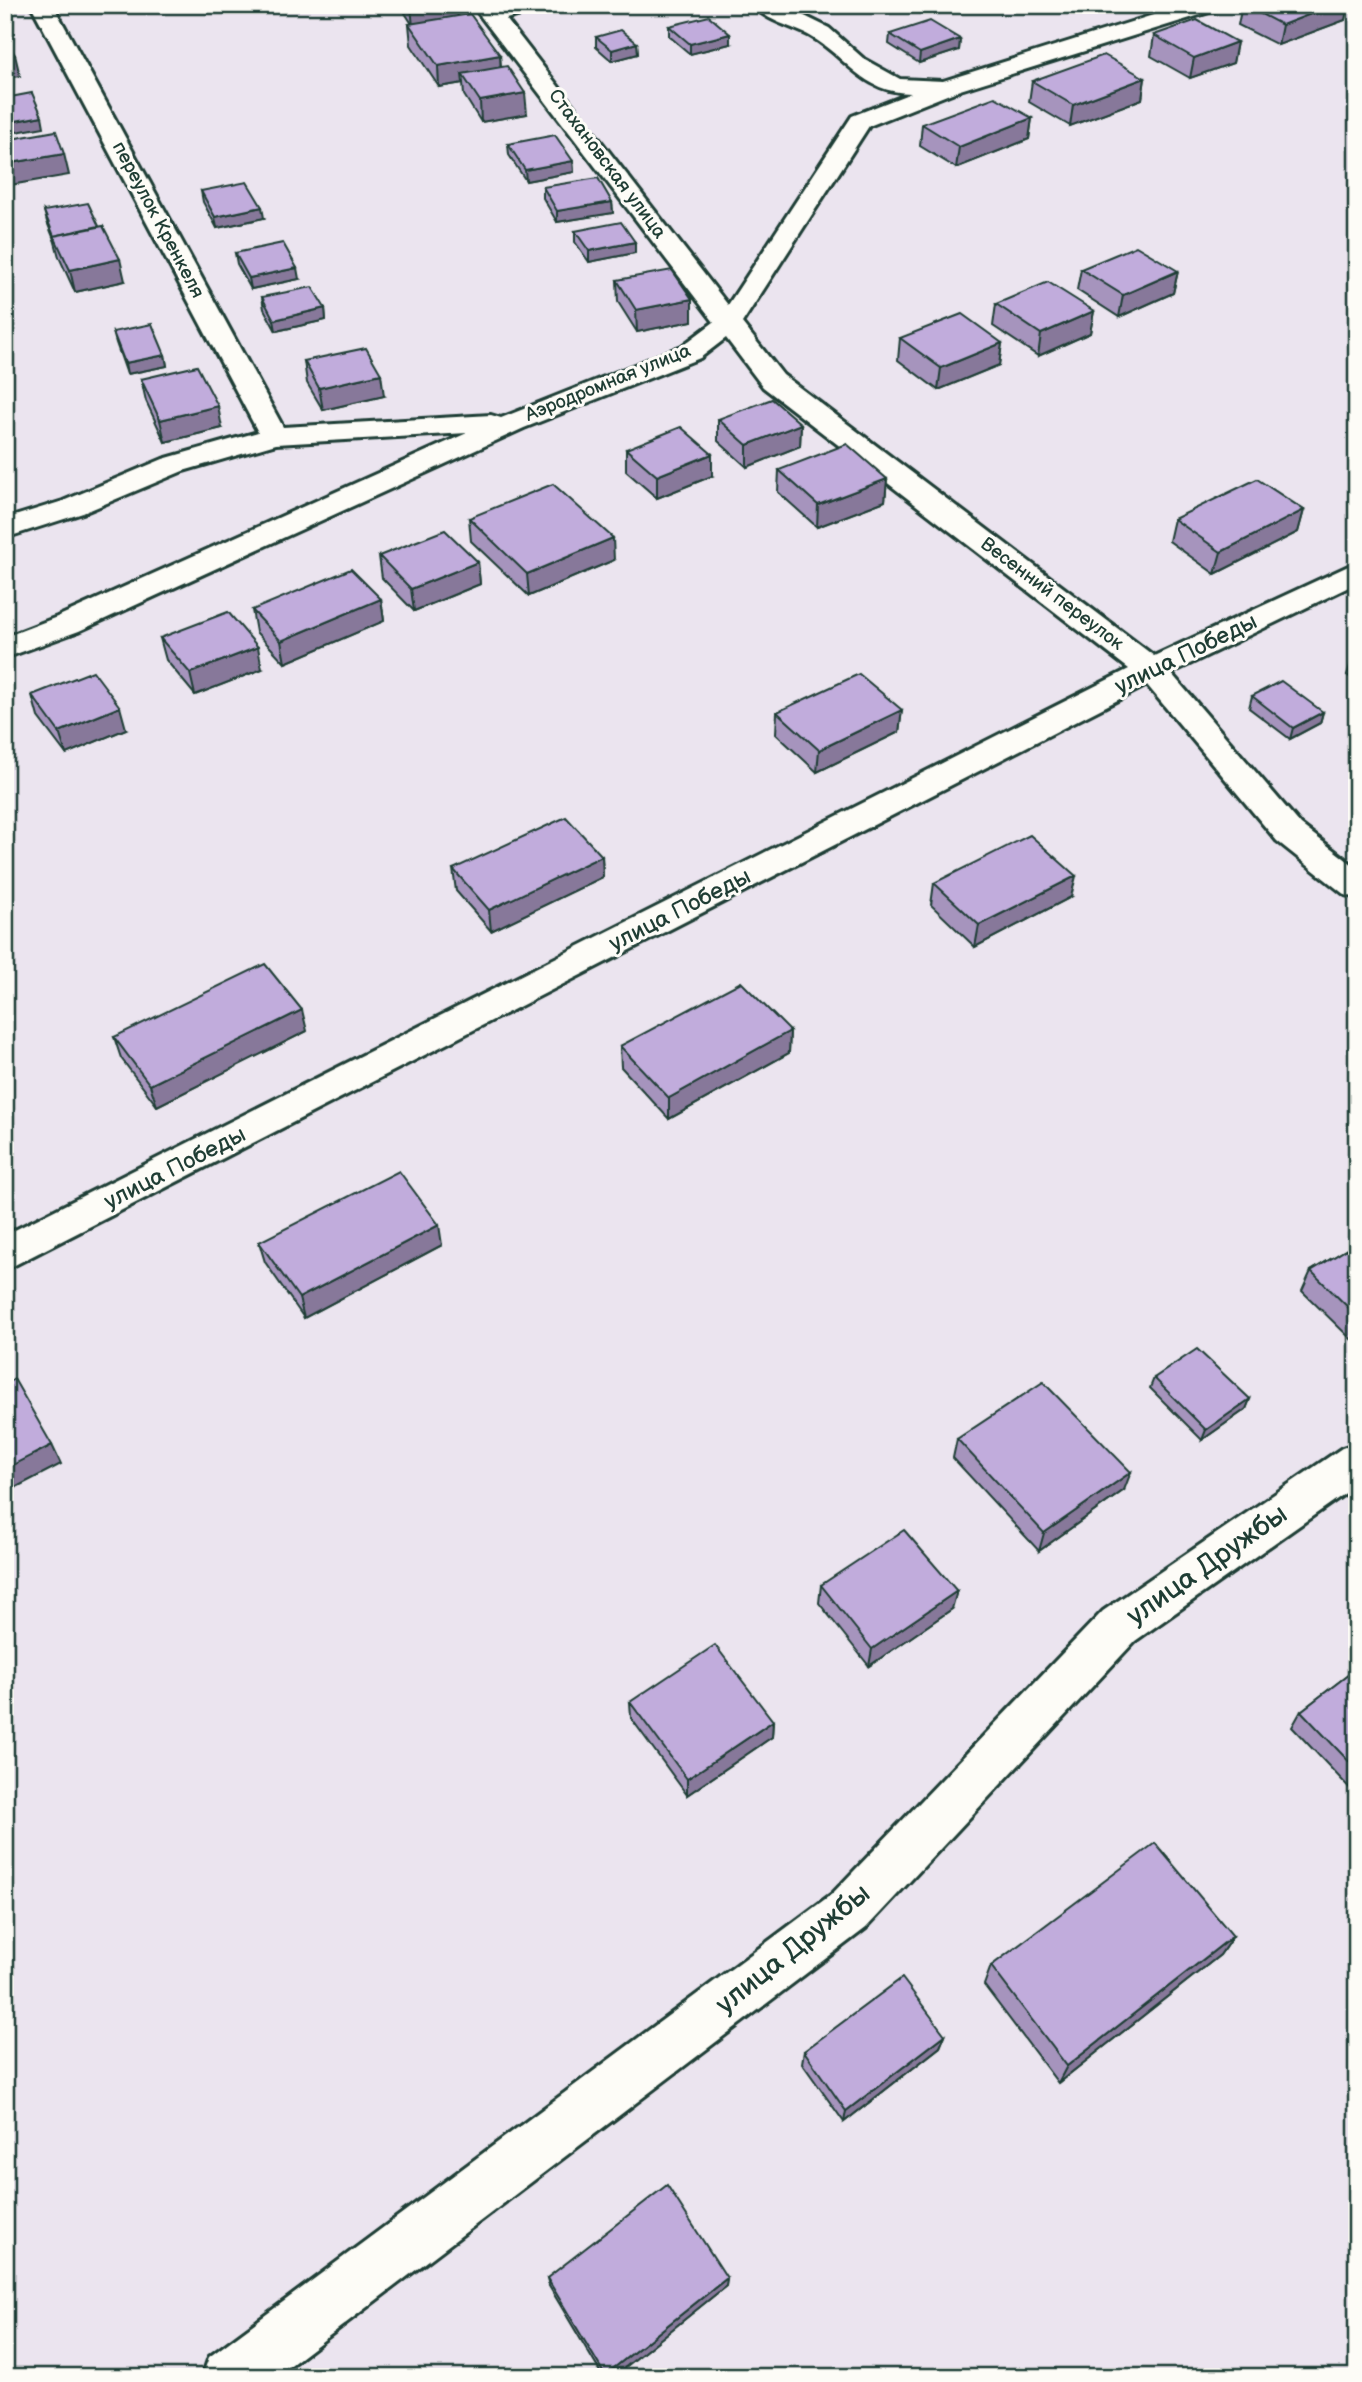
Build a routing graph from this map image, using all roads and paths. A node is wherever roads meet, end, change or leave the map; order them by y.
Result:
1 (42, 5) edge
2 (530, 5) edge
3 (764, 5) edge
4 (817, 5) edge
5 (1208, 5) edge
6 (489, 11) edge
7 (821, 33) junction
8 (949, 86) junction
9 (860, 121) junction
10 (729, 323) junction
11 (514, 422) junction
12 (274, 436) junction
13 (5, 529) edge
14 (1357, 571) edge
15 (5, 648) edge
16 (1152, 670) junction
17 (1357, 886) edge
18 (5, 1254) edge
19 (1357, 1461) edge
20 (229, 2377) edge

1 - 12 street, переулок Кренкеля
2 - 6 street
3 - 7 street
4 - 7 street
5 - 8 street
6 - 10 street, Стахановская улица
7 - 8 street
7 - 9 street
8 - 9 street
9 - 10 street, Аэродромная улица
10 - 11 street, Аэродромная улица
10 - 16 street, Весенний переулок
11 - 12 street
11 - 15 street, Аэродромная улица
12 - 13 street
14 - 16 street, улица Победы
16 - 17 street, Весенний переулок
16 - 18 street, улица Победы
19 - 20 street, улица Дружбы

